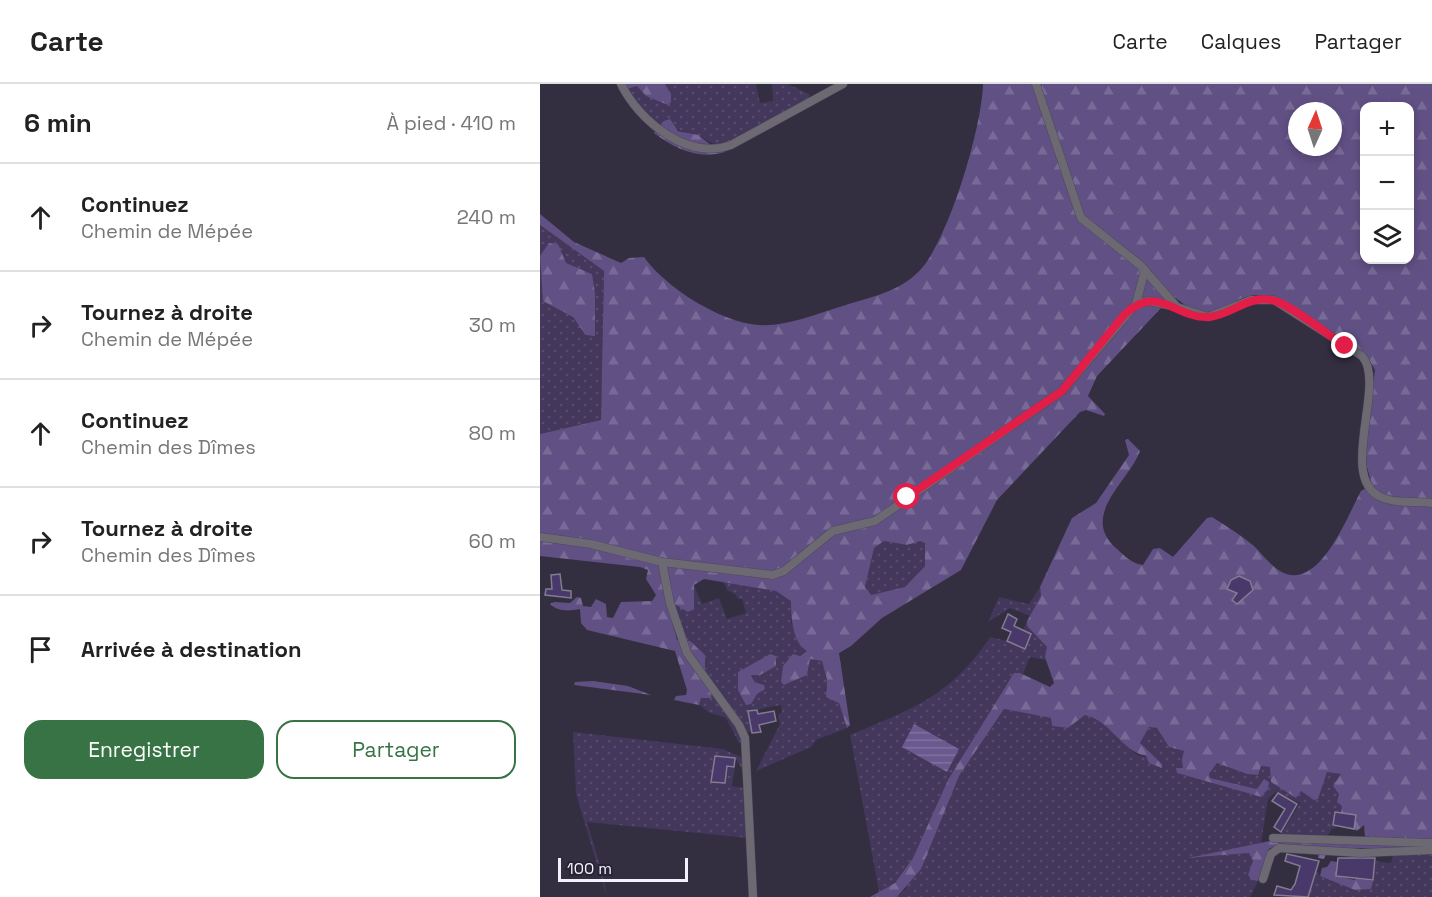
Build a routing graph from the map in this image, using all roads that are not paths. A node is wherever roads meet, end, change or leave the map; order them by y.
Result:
1 (621, 84) edge
2 (843, 84) edge
3 (1035, 84) edge
4 (1145, 270) junction
5 (1136, 304) junction
6 (1177, 307) junction
7 (1432, 503) edge
8 (540, 537) edge
9 (662, 562) junction
10 (1273, 838) dead end
11 (1432, 843) edge
12 (1432, 849) edge
13 (1263, 879) dead end
14 (753, 897) edge

1 - 2 street
3 - 4 street
4 - 5 street
4 - 6 street
5 - 6 street
5 - 9 street
6 - 7 street
8 - 9 street
9 - 14 street
10 - 11 street
12 - 13 street

